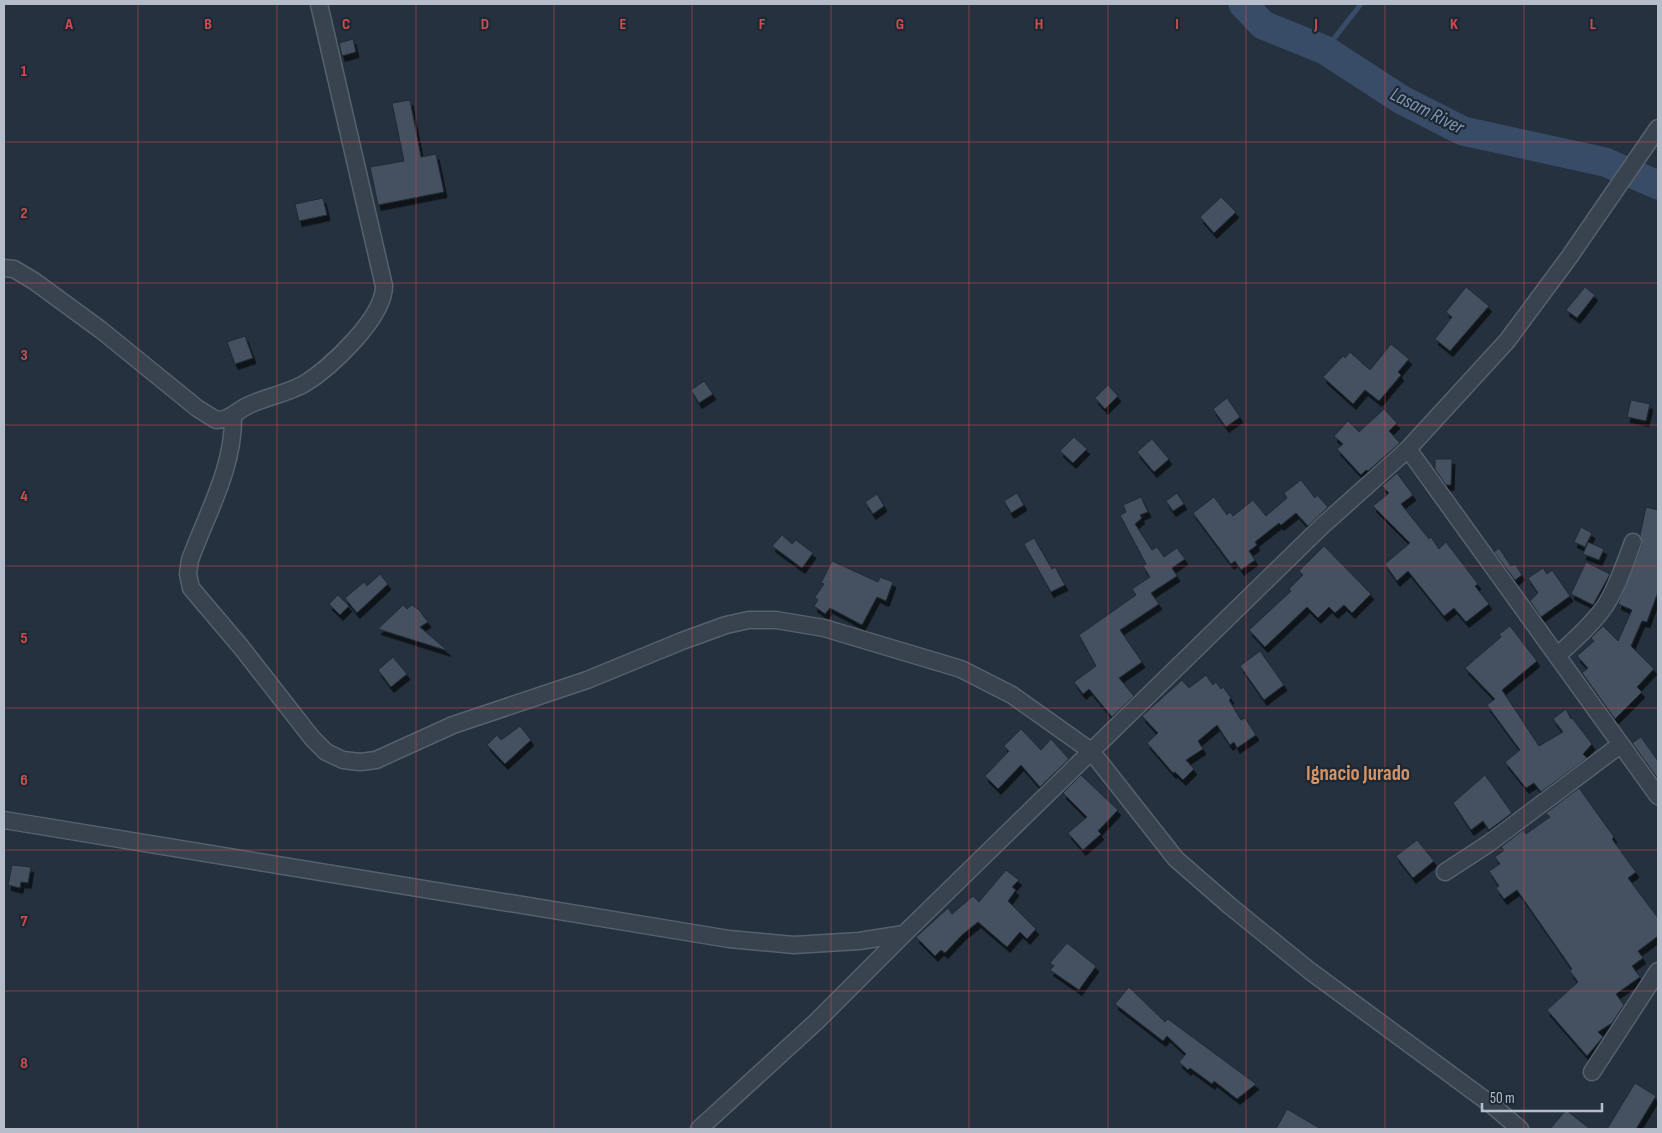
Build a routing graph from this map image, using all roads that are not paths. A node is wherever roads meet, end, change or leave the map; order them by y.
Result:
1 (319, 4) edge
2 (1658, 128) edge
3 (4, 268) edge
4 (233, 416) junction
5 (1408, 449) junction
6 (1633, 542) dead end
7 (1557, 656) junction
8 (1620, 745) junction
9 (1091, 751) junction
10 (1658, 796) edge
11 (4, 820) edge
12 (1445, 872) dead end
13 (904, 934) junction
14 (1658, 972) edge
15 (1592, 1072) dead end
16 (699, 1129) edge
17 (1520, 1129) edge

1 - 4 street
2 - 5 street
3 - 4 street
4 - 9 street
5 - 7 street
5 - 9 street
6 - 7 street
7 - 8 street
8 - 10 street
8 - 12 street
9 - 13 street
9 - 17 street
11 - 13 street
13 - 16 street
14 - 15 street

